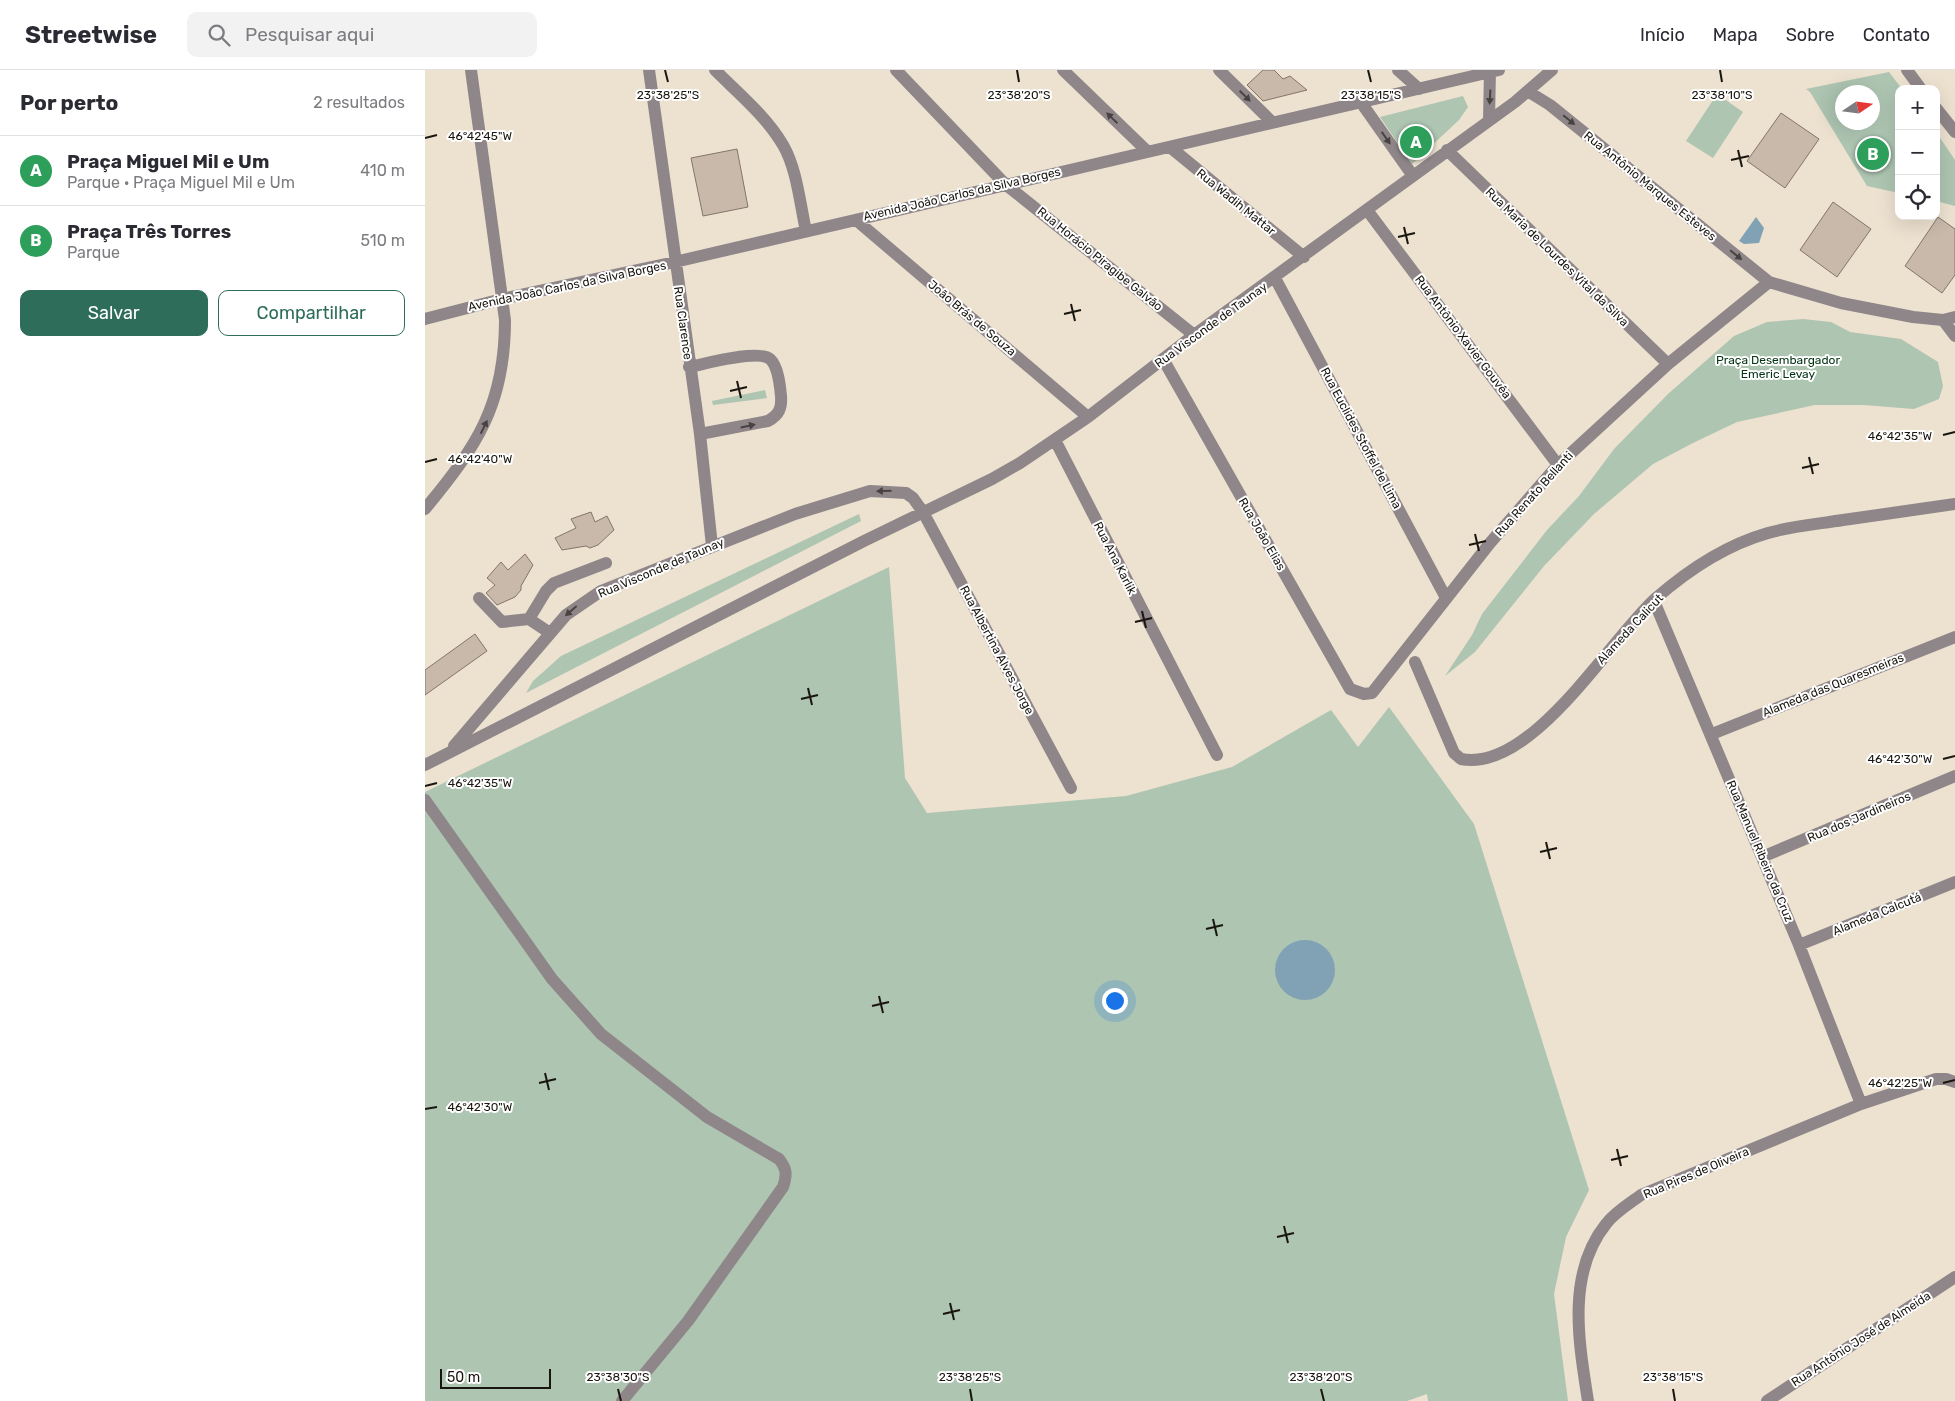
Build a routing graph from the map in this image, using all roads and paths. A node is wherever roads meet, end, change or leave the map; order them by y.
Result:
1 (471, 70) edge
2 (649, 70) edge
3 (715, 70) edge
4 (896, 70) edge
5 (1063, 70) edge
6 (1219, 70) edge
7 (1398, 70) edge
8 (1551, 70) edge
9 (1907, 70) edge
10 (1493, 71) edge
11 (1918, 85) edge
12 (1419, 89) junction
13 (1529, 92) junction
14 (1360, 101) junction
15 (1940, 113) edge
16 (1272, 122) junction
17 (1489, 122) junction
18 (1955, 132) edge
19 (1170, 147) junction
20 (1447, 150) junction
21 (1147, 152) junction
22 (1413, 176) junction
23 (1005, 184) junction
24 (1367, 210) junction
25 (856, 220) junction
26 (806, 231) junction
27 (1304, 258) junction
28 (675, 262) junction
29 (1275, 278) junction
30 (1769, 282) junction
31 (502, 299) junction
32 (1949, 318) edge
33 (425, 319) edge
34 (1195, 335) junction
35 (1955, 336) edge
36 (1163, 359) junction
37 (1667, 364) junction
38 (689, 367) junction
39 (1088, 417) junction
40 (700, 434) junction
41 (1055, 440) junction
42 (1558, 465) junction
43 (1955, 504) edge
44 (425, 509) edge
45 (923, 512) junction
46 (712, 546) junction
47 (606, 563) dead end
48 (479, 598) dead end
49 (1446, 598) junction
50 (1654, 601) junction
51 (529, 619) junction
52 (550, 633) junction
53 (1955, 637) edge
54 (1415, 662) dead end
55 (1372, 693) joint
56 (1711, 734) junction
57 (449, 752) junction
58 (1217, 755) dead end
59 (425, 765) edge
60 (1955, 776) edge
61 (1071, 788) dead end
62 (425, 800) edge
63 (1762, 857) junction
64 (1955, 882) edge
65 (1799, 945) junction
66 (1955, 1082) edge
67 (1861, 1104) junction
68 (1955, 1277) edge
69 (622, 1401) edge
70 (1589, 1401) edge
71 (1767, 1401) edge

1 - 31 street
2 - 28 street, Rua Clarence
3 - 26 street
4 - 23 street, Rua Horácio Piragibe Galvão
21 -> 5 street
6 -> 16 street
7 - 12 street
8 - 13 street, Rua Visconde de Taunay
9 - 11 street
10 - 12 street, Avenida João Carlos da Silva Borges
10 -> 17 street
12 - 14 street, Avenida João Carlos da Silva Borges
13 - 17 street, Rua Visconde de Taunay
13 -> 30 street, Rua Antônio Marques Esteves
14 - 16 street, Avenida João Carlos da Silva Borges
14 -> 22 street
15 - 18 street
16 - 19 street, Avenida João Carlos da Silva Borges
17 - 20 street, Rua Visconde de Taunay
19 - 21 street, Avenida João Carlos da Silva Borges
19 - 27 street, Rua Wadih Mattar
20 - 22 street, Rua Visconde de Taunay
20 - 37 street, Rua Maria de Lourdes Vital da Silva
21 - 23 street, Avenida João Carlos da Silva Borges
22 - 24 street, Rua Visconde de Taunay
23 - 25 street, Avenida João Carlos da Silva Borges
23 - 34 street, Rua Horácio Piragibe Galvão
24 - 27 street, Rua Visconde de Taunay
24 - 42 street, Rua Antônio Xavier Gouvêa
25 - 26 street, Avenida João Carlos da Silva Borges
25 - 39 street, João Brás de Souza
26 - 28 street, Avenida João Carlos da Silva Borges
27 - 29 street, Rua Visconde de Taunay
28 - 31 street, Avenida João Carlos da Silva Borges
28 - 38 street, Rua Clarence
29 - 34 street, Rua Visconde de Taunay
29 - 49 street, Rua Euclides Stoffel de Lima
30 - 32 street
30 - 37 street, Rua Renato Bellanti
31 - 33 street, Avenida João Carlos da Silva Borges
44 -> 31 street
32 - 35 street
34 - 36 street, Rua Visconde de Taunay
36 - 39 street, Rua Visconde de Taunay
36 - 55 street, Rua João Elias
37 - 42 street, Rua Renato Bellanti
38 - 40 street, Rua Clarence
40 -> 38 street
39 - 41 street, Rua Visconde de Taunay
40 - 46 street, Rua Clarence
41 - 45 street, Rua Visconde de Taunay
41 - 58 street, Rua Ana Karlik
42 - 49 street, Rua Renato Bellanti
43 - 50 street, Alameda Calicut
45 -> 46 street, Rua Visconde de Taunay
45 - 57 street, Rua Visconde de Taunay
45 - 61 street, Rua Albertina Alves Jorge
46 -> 52 street, Rua Visconde de Taunay
47 - 51 street
48 - 51 street
49 - 55 street, Rua Renato Bellanti
50 - 54 street, Alameda Calicut
50 - 56 street, Rua Manuel Ribeiro da Cruz
51 - 52 street
52 - 57 street, Rua Visconde de Taunay
53 - 56 street, Alameda das Quaresmeiras
56 - 63 street, Rua Manuel Ribeiro da Cruz
57 - 59 street, Rua Visconde de Taunay
60 - 63 street, Rua dos Jardineiros
62 - 69 street
63 - 65 street, Rua Manuel Ribeiro da Cruz
64 - 65 street, Alameda Calcutá
65 - 67 street, Rua Manuel Ribeiro da Cruz
66 - 67 street, Rua Pires de Oliveira
67 - 70 street, Rua Pires de Oliveira
68 - 71 street, Rua Antônio José de Almeida

